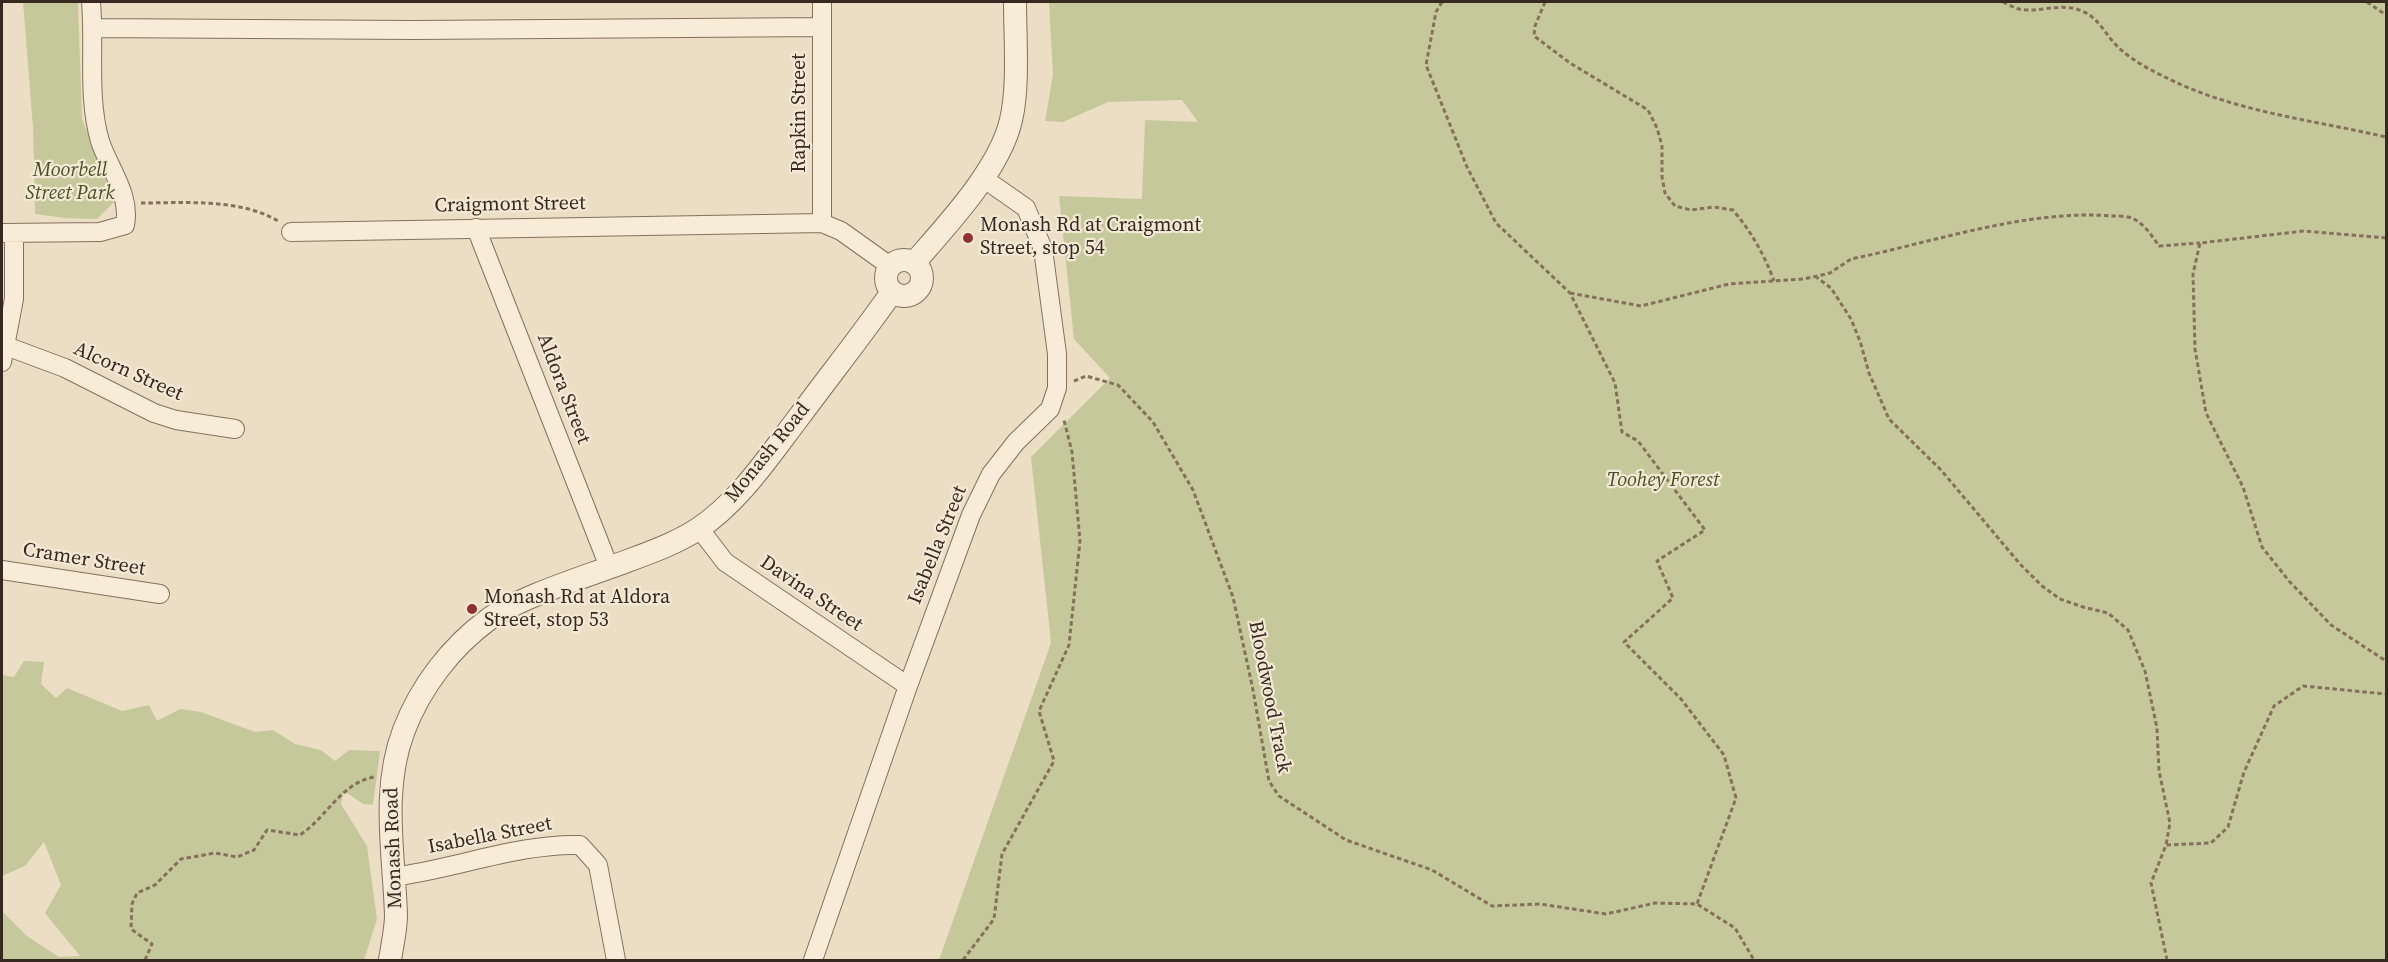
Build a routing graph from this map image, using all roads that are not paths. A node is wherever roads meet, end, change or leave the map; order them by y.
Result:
1 (91, 2) edge
2 (822, 2) edge
3 (1015, 2) edge
4 (822, 27) junction
5 (93, 28) junction
6 (983, 178) junction
7 (822, 224) junction
8 (476, 228) junction
9 (291, 232) road end
10 (8, 233) edge
11 (914, 263) junction
12 (890, 266) junction
13 (892, 292) junction
14 (4, 354) edge
15 (235, 429) dead end
16 (699, 528) junction
17 (609, 567) junction
18 (2, 570) edge
19 (160, 594) dead end
20 (908, 686) junction
21 (393, 877) junction
22 (390, 960) edge
23 (616, 960) edge
24 (813, 960) edge

1 - 5 street
2 - 4 street, Rapkin Street
3 - 6 street
4 - 5 street
4 - 7 street, Rapkin Street
5 - 10 street
6 - 11 street
6 - 20 street, Isabella Street
7 - 8 street, Craigmont Street
7 - 12 street, Craigmont Street
8 - 9 street, Craigmont Street
8 - 17 street, Aldora Street
10 - 14 street
11 - 12 street
11 - 13 street
12 - 13 street
13 - 16 street, Monash Road
14 - 15 street, Alcorn Street
16 - 17 street, Monash Road
16 - 20 street, Davina Street
17 - 21 street, Monash Road
18 - 19 street, Cramer Street
20 - 24 street, Isabella Street
21 - 22 street, Monash Road
21 - 23 street, Isabella Street

